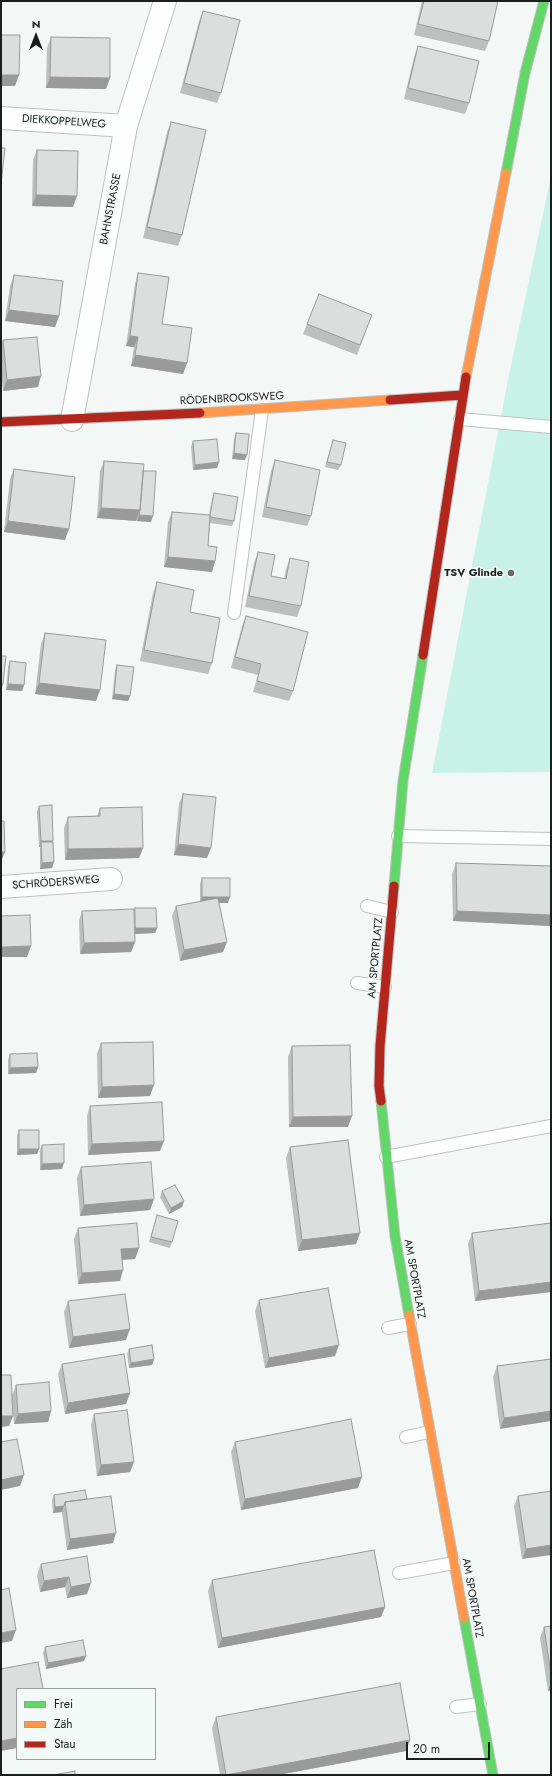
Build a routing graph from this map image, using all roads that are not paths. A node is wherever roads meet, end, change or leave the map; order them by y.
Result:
1 (165, 1) edge
2 (544, 1) edge
3 (1, 118) edge
4 (126, 126) junction
5 (463, 395) junction
6 (262, 410) junction
7 (460, 419) junction
8 (72, 420) junction
9 (1, 422) edge
10 (551, 427) edge
11 (234, 613) dead end
12 (398, 836) junction
13 (551, 839) edge
14 (111, 879) dead end
15 (1, 887) edge
16 (367, 906) dead end
17 (392, 912) junction
18 (357, 983) dead end
19 (385, 988) junction
20 (551, 1126) edge
21 (386, 1158) junction
22 (410, 1324) junction
23 (388, 1328) dead end
24 (429, 1432) junction
25 (406, 1437) dead end
26 (454, 1564) junction
27 (399, 1573) dead end
28 (480, 1704) junction
29 (456, 1707) dead end
30 (493, 1775) edge

1 - 4 street, BAHNSTRASSE
2 - 5 street, AM SPORTPLATZ
3 - 4 street, DIEKKOPPELWEG
4 - 8 street, BAHNSTRASSE
5 - 6 street, RÖDENBROOKSWEG
5 - 7 street, AM SPORTPLATZ
6 - 8 street, RÖDENBROOKSWEG
6 - 11 lane
7 - 10 lane
7 - 12 street, AM SPORTPLATZ
8 - 9 street, RÖDENBROOKSWEG
12 - 13 lane
12 - 17 street, AM SPORTPLATZ
14 - 15 street, SCHRÖDERSWEG
16 - 17 lane
17 - 19 street, AM SPORTPLATZ
18 - 19 lane
19 - 21 street, AM SPORTPLATZ
20 - 21 lane
21 - 22 street, AM SPORTPLATZ
22 - 23 lane
22 - 24 street, AM SPORTPLATZ
24 - 25 lane
24 - 26 street, AM SPORTPLATZ
26 - 27 lane
26 - 28 street, AM SPORTPLATZ
28 - 29 lane
28 - 30 street, AM SPORTPLATZ

